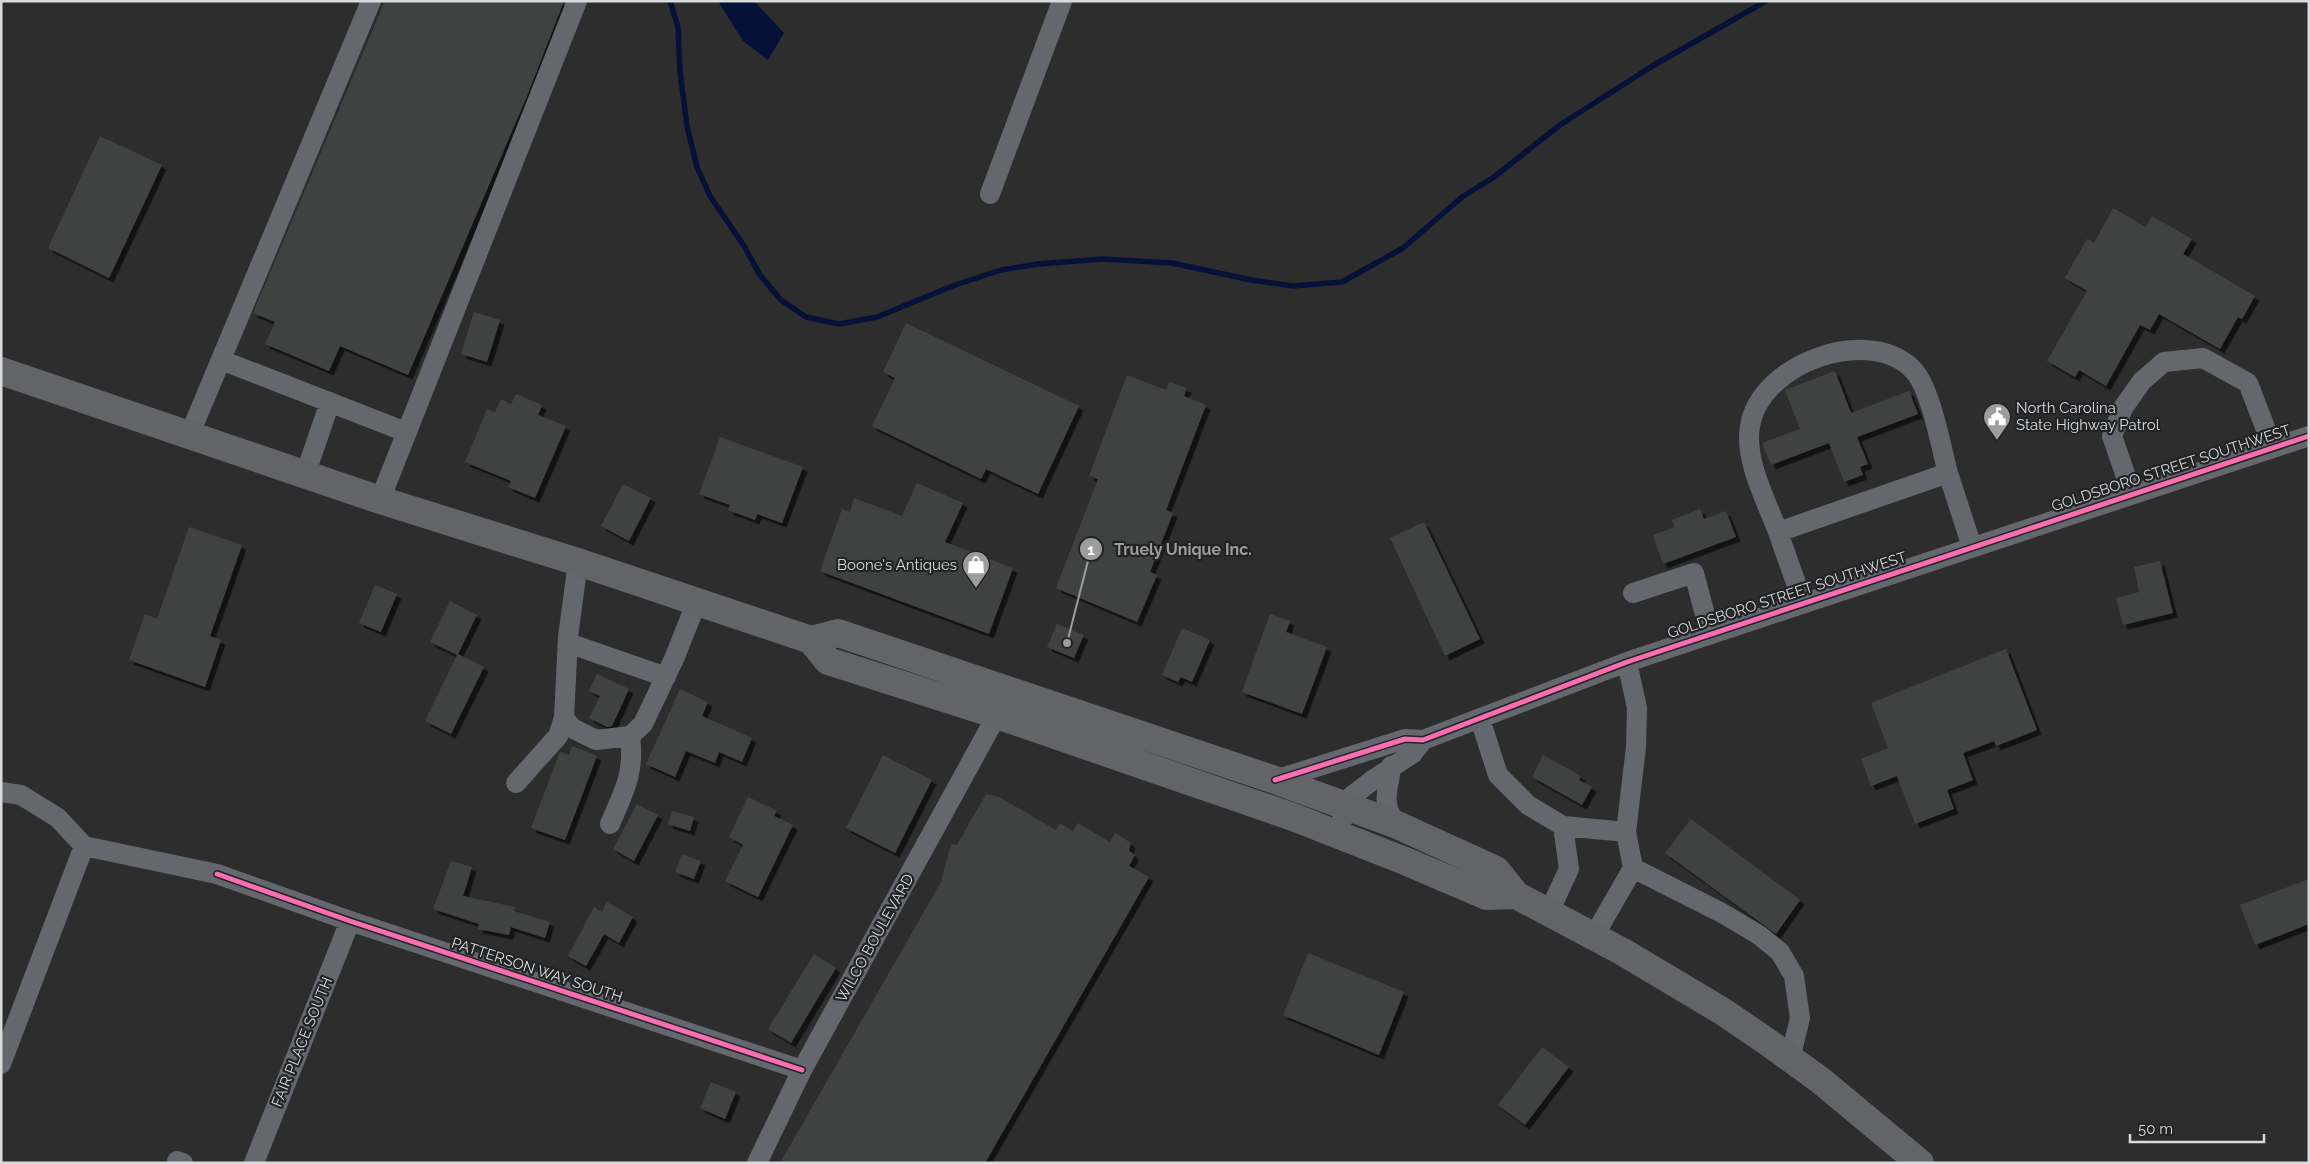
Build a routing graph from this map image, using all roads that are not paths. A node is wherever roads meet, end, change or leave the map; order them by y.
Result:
1 (371, 1) edge
2 (577, 1) edge
3 (1062, 1) edge
4 (990, 194) dead end
5 (221, 360) junction
6 (1, 371) edge
7 (330, 402) junction
8 (406, 432) junction
9 (189, 436) junction
10 (2309, 436) edge
11 (2273, 448) junction
12 (1948, 473) junction
13 (305, 475) junction
14 (2132, 494) junction
15 (380, 500) junction
16 (1778, 532) junction
17 (1972, 547) junction
18 (578, 562) junction
19 (1633, 593) dead end
20 (697, 601) junction
21 (1803, 603) junction
22 (1710, 634) junction
23 (811, 640) junction
24 (568, 643) junction
25 (1627, 662) junction
26 (666, 676) junction
27 (997, 715) junction
28 (564, 718) junction
29 (1480, 719) junction
30 (630, 736) junction
31 (1423, 740) junction
32 (1391, 766) junction
33 (1275, 780) junction
34 (516, 784) dead end
35 (1, 792) edge
36 (1347, 806) junction
37 (610, 824) dead end
38 (1395, 824) junction
39 (1564, 826) junction
40 (1626, 832) junction
41 (1337, 833) junction
42 (84, 846) junction
43 (1633, 868) junction
44 (1516, 895) junction
45 (1549, 912) junction
46 (350, 921) junction
47 (1594, 936) junction
48 (1790, 1059) junction
49 (1, 1064) edge
50 (802, 1070) junction
51 (254, 1163) edge
52 (756, 1163) edge
53 (1920, 1163) edge

1 - 5 street
2 - 8 street
3 - 4 street
5 - 7 street
5 - 9 street
6 - 9 highway
7 - 8 street
7 - 13 street
8 - 15 street
9 - 13 highway
10 - 11 street, GOLDSBORO STREET SOUTHWEST
11 - 14 street, GOLDSBORO STREET SOUTHWEST
11 - 14 street
12 - 16 street
12 - 16 street
12 - 17 street
13 - 15 highway
14 - 17 street, GOLDSBORO STREET SOUTHWEST
15 - 18 highway
16 - 21 street
17 - 21 street, GOLDSBORO STREET SOUTHWEST
18 - 20 highway
18 - 24 street
19 - 22 street
20 - 23 highway
20 - 26 street
21 - 22 street, GOLDSBORO STREET SOUTHWEST
22 - 25 street, GOLDSBORO STREET SOUTHWEST
23 - 27 highway
23 - 33 highway
24 - 26 street
24 - 28 street
25 - 29 street, GOLDSBORO STREET SOUTHWEST
25 - 40 street
26 - 30 street
27 - 41 highway
27 - 50 street, WILCO BOULEVARD
28 - 30 street
28 - 34 street
29 - 31 street, GOLDSBORO STREET SOUTHWEST
29 - 39 street
30 - 37 street
31 - 32 street, GOLDSBORO STREET SOUTHWEST
31 - 33 street, GOLDSBORO STREET SOUTHWEST
32 - 36 street, GOLDSBORO STREET SOUTHWEST
32 - 38 street
33 - 36 highway
35 - 42 street
36 - 38 highway
36 - 41 street, GOLDSBORO STREET SOUTHWEST
38 - 44 highway
39 - 40 street
39 - 45 street
40 - 43 street
41 - 44 highway
42 - 46 street, PATTERSON WAY SOUTH
42 - 49 street
43 - 47 street
43 - 48 street
44 - 45 highway
45 - 47 highway
46 - 50 street, PATTERSON WAY SOUTH
46 - 51 street, FAIR PLACE SOUTH
47 - 48 highway
48 - 53 highway
50 - 52 street, WILCO BOULEVARD

